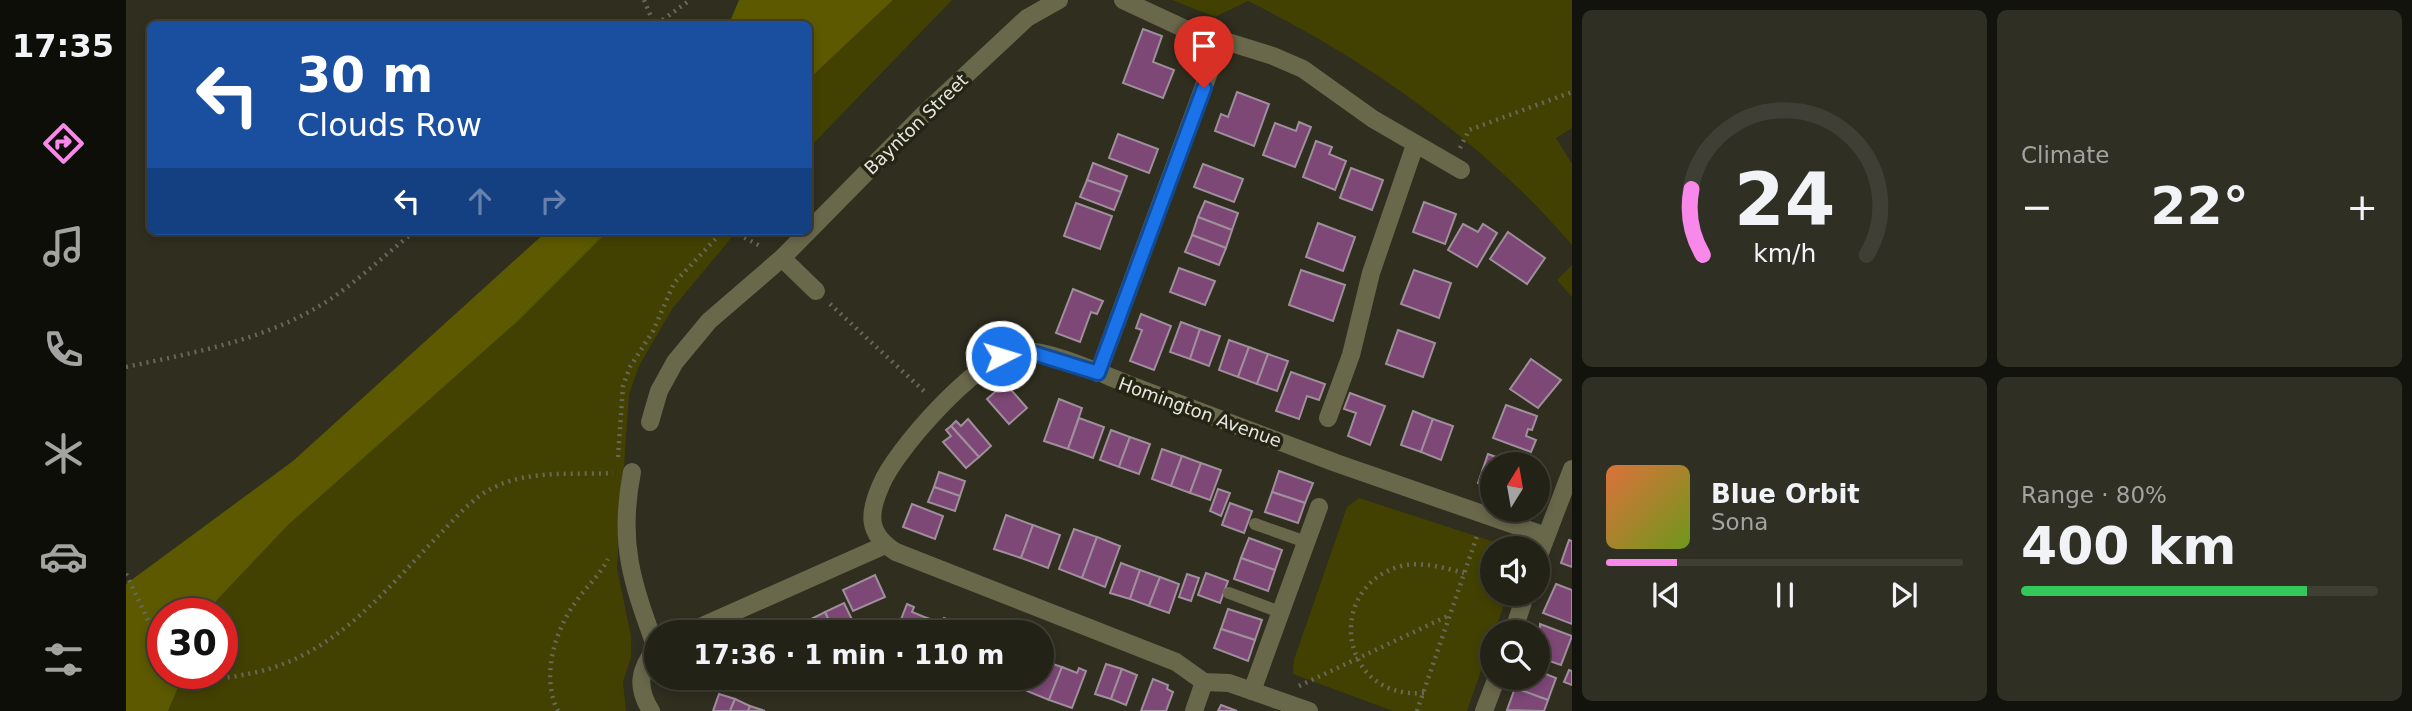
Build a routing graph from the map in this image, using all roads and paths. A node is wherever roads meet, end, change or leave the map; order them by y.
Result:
1 (644, 0) edge
2 (690, 0) edge
3 (1059, 0) edge
4 (1122, 0) edge
5 (654, 21) edge
6 (660, 21) edge
7 (1221, 40) junction
8 (1572, 92) edge
9 (1415, 145) junction
10 (1461, 170) joint
11 (812, 228) edge
12 (410, 235) edge
13 (719, 235) edge
14 (739, 235) edge
15 (805, 235) edge
16 (782, 258) junction
17 (816, 291) joint
18 (126, 367) edge
19 (1098, 373) junction
20 (941, 406) junction
21 (1328, 418) dead end
22 (650, 422) dead end
23 (618, 460) dead end
24 (1572, 469) edge
25 (632, 472) dead end
26 (616, 487) dead end
27 (1319, 507) dead end
28 (1480, 514) edge
29 (1482, 522) edge
30 (1505, 522) edge
31 (1255, 524) dead end
32 (1546, 536) joint
33 (1306, 542) junction
34 (885, 545) junction
35 (610, 552) dead end
36 (1464, 573) junction
37 (126, 574) edge
38 (1229, 593) dead end
39 (1280, 612) junction
40 (1450, 614) junction
41 (147, 618) edge
42 (646, 620) edge
43 (716, 620) edge
44 (1357, 659) junction
45 (644, 663) edge
46 (238, 675) edge
47 (1204, 682) junction
48 (1492, 690) edge
49 (1252, 691) junction
50 (1424, 693) junction
51 (1273, 698) junction
52 (558, 711) edge
53 (651, 711) edge
54 (1194, 711) edge
55 (1309, 711) edge
56 (1417, 711) edge
57 (1484, 711) edge

1 - 5 path
2 - 6 path
3 - 11 street, Baynton Street
4 - 7 street
7 - 9 street
7 - 19 street
8 - 10 path
9 - 10 street
9 - 21 street
12 - 18 path
13 - 23 path
14 - 16 path
15 - 16 street, Baynton Street
16 - 17 street
16 - 22 street, Baynton Street
17 - 20 path
19 - 20 street, Homington Avenue
19 - 28 street, Homington Avenue
20 - 34 street, Homington Avenue
24 - 32 street
25 - 42 street
26 - 46 path
27 - 33 street
29 - 36 path
30 - 32 street, Homington Avenue
31 - 33 lane
33 - 39 street
34 - 43 street
34 - 47 street
35 - 52 path
36 - 40 path
36 - 44 path
37 - 41 path
38 - 39 lane
39 - 49 street
40 - 44 path
40 - 50 path
44 - 50 path
44 - 51 path
45 - 53 street
47 - 49 street
47 - 54 street
48 - 57 street
49 - 51 street
50 - 56 path
51 - 55 street

